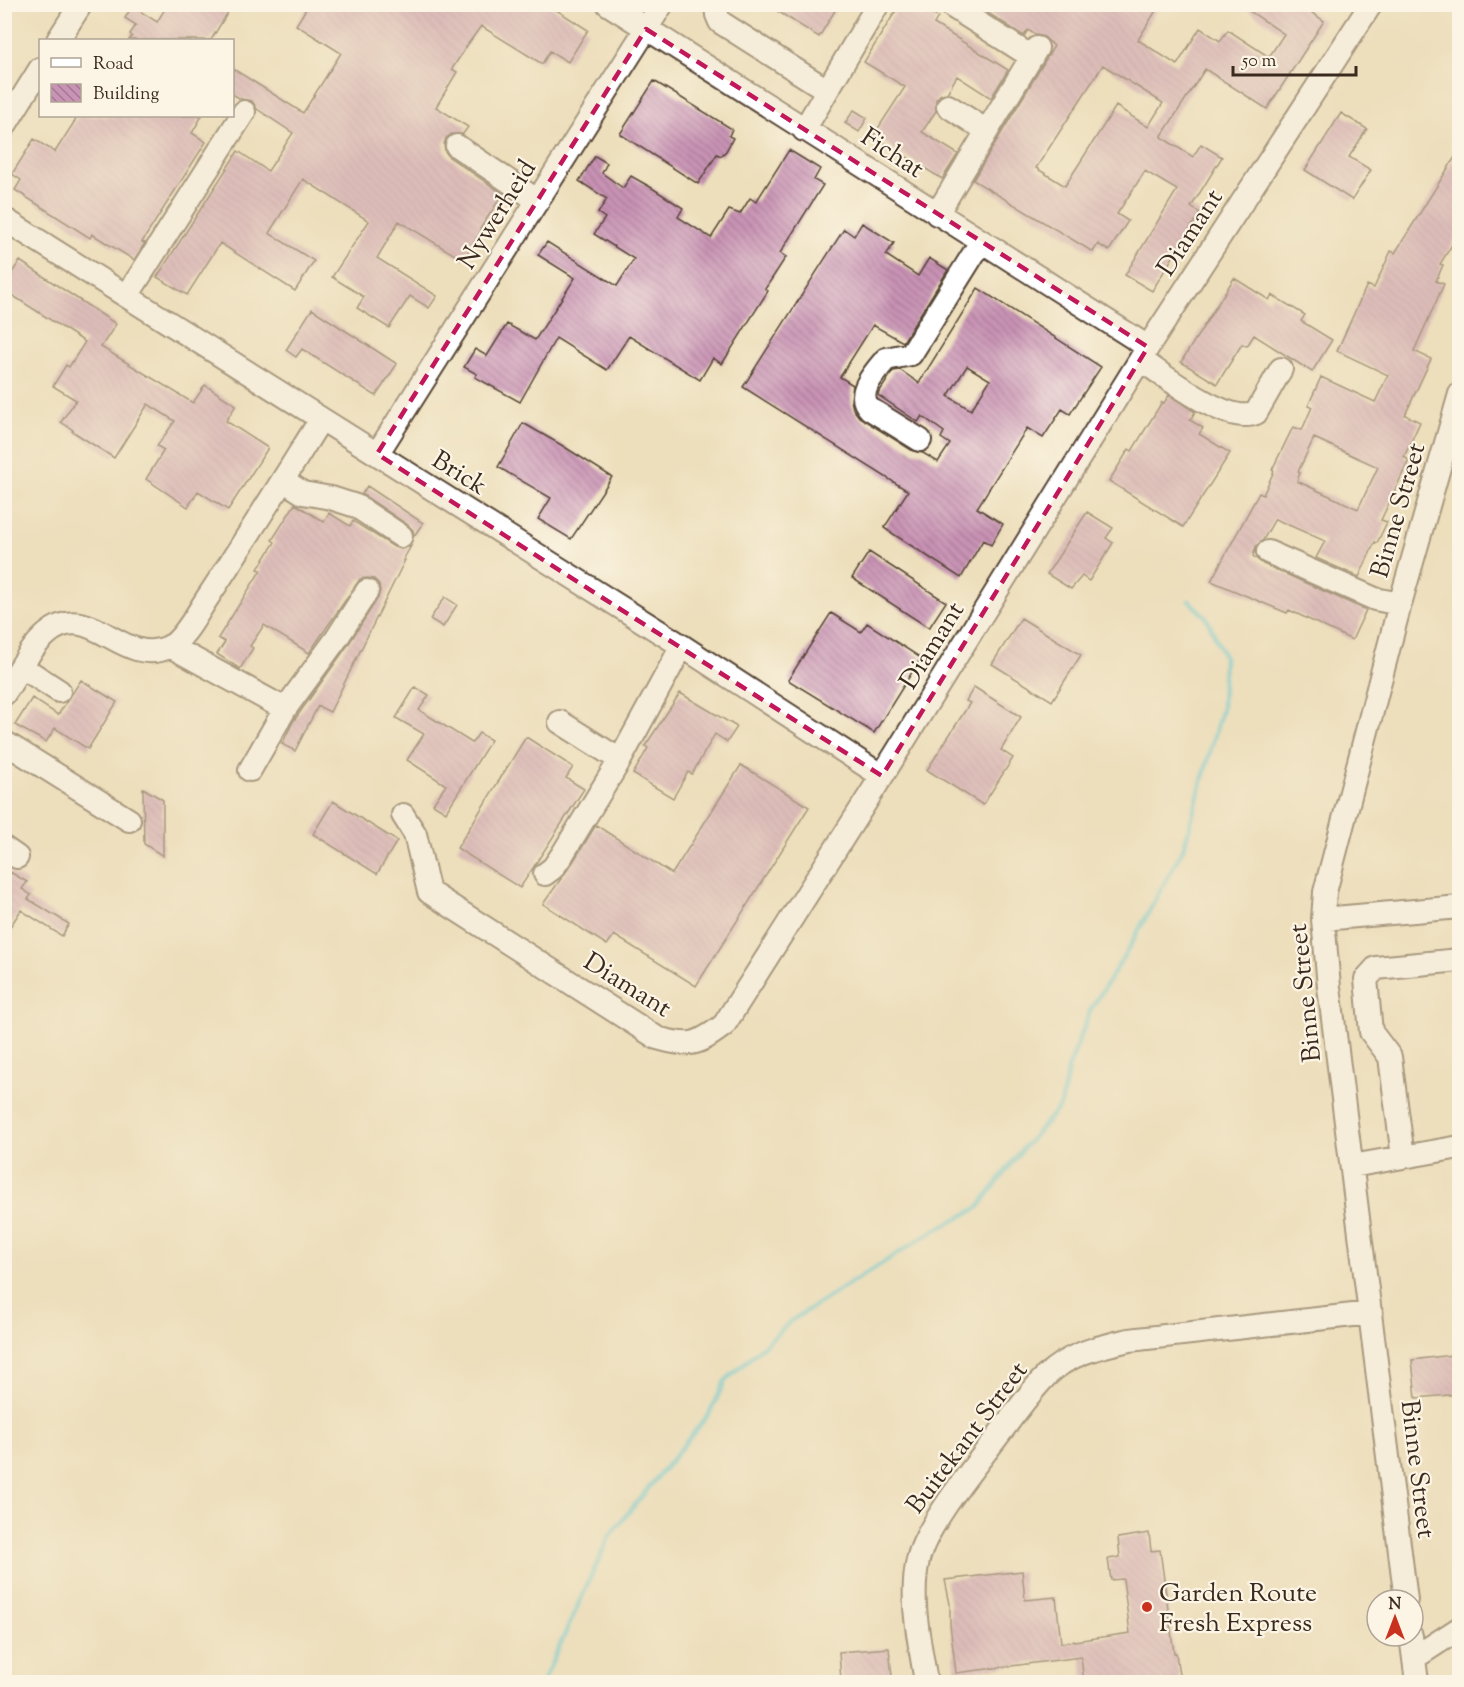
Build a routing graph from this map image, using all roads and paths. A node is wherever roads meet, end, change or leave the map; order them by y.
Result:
1 (81, 4) edge
2 (608, 4) edge
3 (662, 4) edge
4 (717, 4) edge
5 (878, 4) edge
6 (1371, 4) edge
7 (953, 7) dead end
8 (646, 29) junction
9 (59, 39) edge
10 (39, 71) edge
11 (827, 90) junction
12 (948, 106) dead end
13 (244, 112) dead end
14 (4, 127) edge
15 (804, 130) junction
16 (987, 131) junction
17 (457, 146) dead end
18 (538, 201) junction
19 (937, 214) junction
20 (4, 219) edge
21 (981, 242) junction
22 (127, 296) junction
23 (1144, 353) junction
24 (1281, 369) dead end
25 (1460, 394) edge
26 (321, 419) junction
27 (920, 440) dead end
28 (377, 454) junction
29 (283, 480) junction
30 (401, 536) dead end
31 (1268, 552) dead end
32 (367, 591) dead end
33 (1400, 604) junction
34 (170, 646) junction
35 (682, 646) junction
36 (22, 668) junction
37 (59, 691) dead end
38 (4, 694) edge
39 (285, 709) junction
40 (560, 722) dead end
41 (4, 742) edge
42 (620, 760) junction
43 (250, 770) dead end
44 (882, 777) junction
45 (403, 815) dead end
46 (129, 820) dead end
47 (545, 874) dead end
48 (1460, 907) edge
49 (1323, 919) junction
50 (1460, 960) edge
51 (1460, 1147) edge
52 (1403, 1157) junction
53 (1352, 1166) junction
54 (1371, 1313) junction
55 (1405, 1588) edge
56 (1460, 1628) edge
57 (1425, 1642) edge
58 (1412, 1648) edge
59 (926, 1683) edge
60 (1417, 1683) edge

1 - 9 street
2 - 8 street, Fichat
3 - 8 street, Nywerheid
4 - 11 street
5 - 11 street
6 - 23 street, Diamant
7 - 16 street
8 - 15 street, Fichat
8 - 18 street, Nywerheid
10 - 14 street
11 - 15 street
12 - 16 street
13 - 22 street
15 - 19 street, Fichat
16 - 19 street
17 - 18 street
18 - 28 street, Nywerheid
19 - 21 street, Fichat
20 - 22 street, Brick
21 - 23 street, Fichat
21 - 27 street
22 - 26 street, Brick
23 - 24 street, Fichat
23 - 44 street, Diamant
25 - 33 street, Binne Street
26 - 28 street, Brick
26 - 29 street
28 - 35 street, Brick
29 - 30 street
29 - 34 street
31 - 33 street
32 - 39 street
33 - 49 street, Binne Street
34 - 36 street
34 - 39 street
35 - 42 street
35 - 44 street, Brick
36 - 37 street
36 - 38 street
39 - 43 street
40 - 42 street
41 - 46 street
42 - 47 street
44 - 45 street, Diamant
48 - 49 street
49 - 53 street, Binne Street
50 - 52 street
51 - 52 street
52 - 53 street
53 - 54 street, Binne Street
54 - 55 street, Binne Street
54 - 59 street, Buitekant Street
56 - 57 street
58 - 60 street

